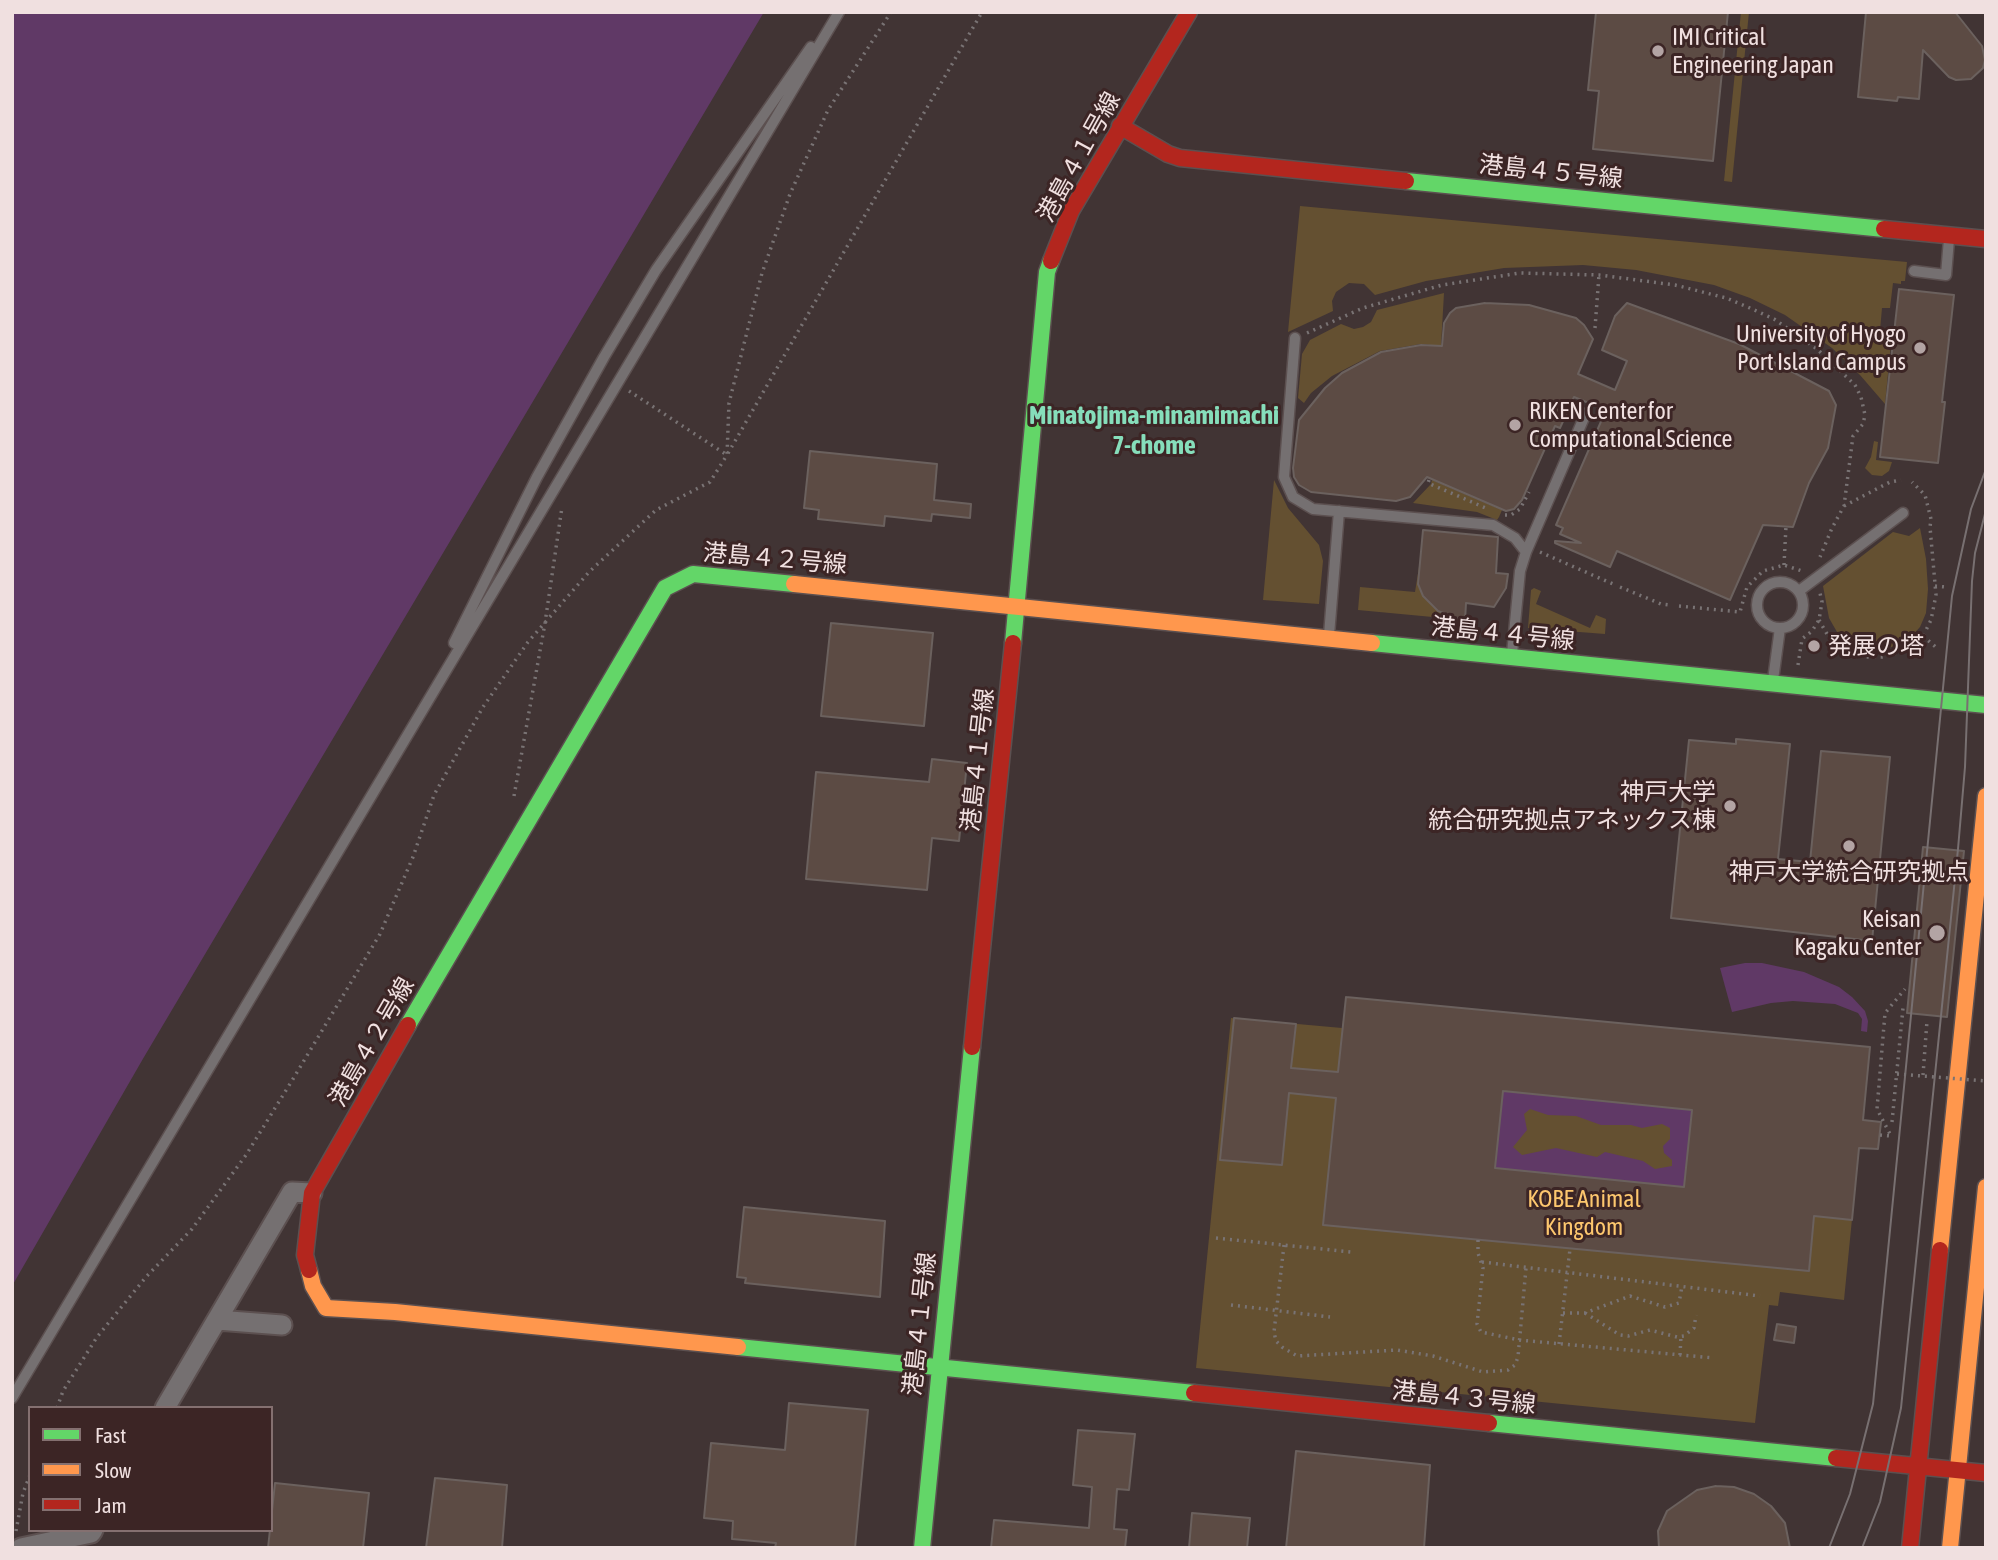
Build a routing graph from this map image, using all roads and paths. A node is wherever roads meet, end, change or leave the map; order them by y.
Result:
1 (837, 12) edge
2 (891, 12) edge
3 (982, 12) edge
4 (1189, 12) edge
5 (1120, 126) junction
6 (1950, 235) junction
7 (1986, 239) edge
8 (1914, 271) dead end
9 (1599, 275) junction
10 (1595, 328) dead end
11 (1295, 338) joint
12 (617, 383) junction
13 (1586, 413) dead end
14 (727, 455) junction
15 (1429, 480) dead end
16 (1901, 480) dead end
17 (1912, 482) dead end
18 (1529, 492) dead end
19 (563, 503) dead end
20 (1844, 506) junction
21 (1491, 510) dead end
22 (1339, 511) junction
23 (1903, 513) dead end
24 (1513, 514) junction
25 (1503, 515) dead end
26 (1786, 526) dead end
27 (1531, 541) junction
28 (1526, 552) junction
29 (1812, 564) dead end
30 (1784, 565) dead end
31 (1613, 583) dead end
32 (1935, 586) junction
33 (1620, 587) dead end
34 (1946, 587) dead end
35 (1799, 591) junction
36 (1017, 605) junction
37 (1669, 605) dead end
38 (1679, 606) dead end
39 (1740, 612) dead end
40 (1819, 620) dead end
41 (545, 622) junction
42 (1780, 628) junction
43 (1923, 636) junction
44 (1329, 639) junction
45 (1802, 639) dead end
46 (1938, 649) dead end
47 (1512, 658) junction
48 (1798, 665) dead end
49 (1773, 683) junction
50 (435, 687) junction
51 (1986, 705) edge
52 (1986, 796) edge
53 (513, 799) dead end
54 (1905, 989) dead end
55 (1903, 1008) dead end
56 (1927, 1021) dead end
57 (1897, 1073) junction
58 (1923, 1076) junction
59 (1986, 1081) edge
60 (1892, 1122) dead end
61 (1880, 1135) dead end
62 (1986, 1187) edge
63 (312, 1193) junction
64 (1216, 1238) dead end
65 (1478, 1240) dead end
66 (1284, 1245) junction
67 (1570, 1249) dead end
68 (1351, 1252) dead end
69 (1482, 1262) junction
70 (1526, 1268) junction
71 (1568, 1273) junction
72 (1682, 1286) junction
73 (1760, 1296) dead end
74 (1231, 1306) dead end
75 (1277, 1312) junction
76 (1563, 1313) junction
77 (1585, 1313) junction
78 (1696, 1315) dead end
79 (1330, 1317) dead end
80 (217, 1320) junction
81 (282, 1325) dead end
82 (1681, 1336) junction
83 (1519, 1340) junction
84 (1559, 1344) junction
85 (38, 1355) junction
86 (1680, 1355) junction
87 (1714, 1358) dead end
88 (939, 1368) junction
89 (12, 1389) edge
90 (12, 1398) edge
91 (58, 1406) edge
92 (166, 1406) edge
93 (1918, 1466) junction
94 (1957, 1470) junction
95 (1986, 1473) edge
96 (28, 1480) edge
97 (89, 1537) edge
98 (18, 1541) edge
99 (922, 1548) edge
100 (1910, 1548) edge
101 (1950, 1548) edge

1 - 12 lane
1 - 50 lane
2 - 14 path
3 - 14 path
4 - 5 street, 港島４１号線
5 - 6 street, 港島４５号線
5 - 36 street, 港島４１号線
6 - 7 street, 港島４５号線
6 - 8 lane
9 - 10 path
9 - 11 path
9 - 20 path
11 - 22 lane
12 - 14 path
12 - 50 lane
13 - 27 lane
14 - 41 path
15 - 21 path
16 - 20 path
17 - 32 path
18 - 24 path
19 - 41 path
20 - 29 path
22 - 28 lane
22 - 44 lane
23 - 35 lane
24 - 25 path
24 - 27 path
26 - 30 path
27 - 28 lane
27 - 31 path
28 - 47 lane
32 - 34 path
32 - 43 path
33 - 37 path
35 - 42 lane
35 - 42 lane
36 - 44 street, 港島４４号線
36 - 63 street, 港島４２号線
36 - 88 street, 港島４１号線
38 - 39 path
40 - 43 path
41 - 53 path
41 - 91 path
42 - 49 lane
43 - 46 path
44 - 47 street, 港島４４号線
45 - 48 path
47 - 49 street, 港島４４号線
49 - 51 street, 港島４４号線
50 - 85 lane
52 - 93 street
54 - 61 path
55 - 57 path
56 - 58 path
57 - 58 path, bridge
57 - 60 path
58 - 59 path, bridge
62 - 94 street
63 - 80 street
63 - 88 street, 港島４２号線
64 - 66 path
65 - 69 path
66 - 68 path
66 - 75 path
67 - 71 path
69 - 70 path
69 - 83 path
70 - 71 path
70 - 83 path
71 - 72 path
71 - 76 path
72 - 73 path
72 - 77 path
74 - 75 path
75 - 79 path
75 - 83 path
76 - 77 path
76 - 84 path
77 - 82 path
78 - 82 path
80 - 81 street
80 - 92 street
82 - 86 path
83 - 84 path
84 - 86 path
85 - 89 lane
85 - 90 lane
86 - 87 path
88 - 93 street, 港島４３号線
88 - 99 street, 港島４１号線
93 - 94 street, 港島４３号線
93 - 100 street
94 - 95 street, 港島４３号線
94 - 101 street
96 - 98 path
97 - 98 street

